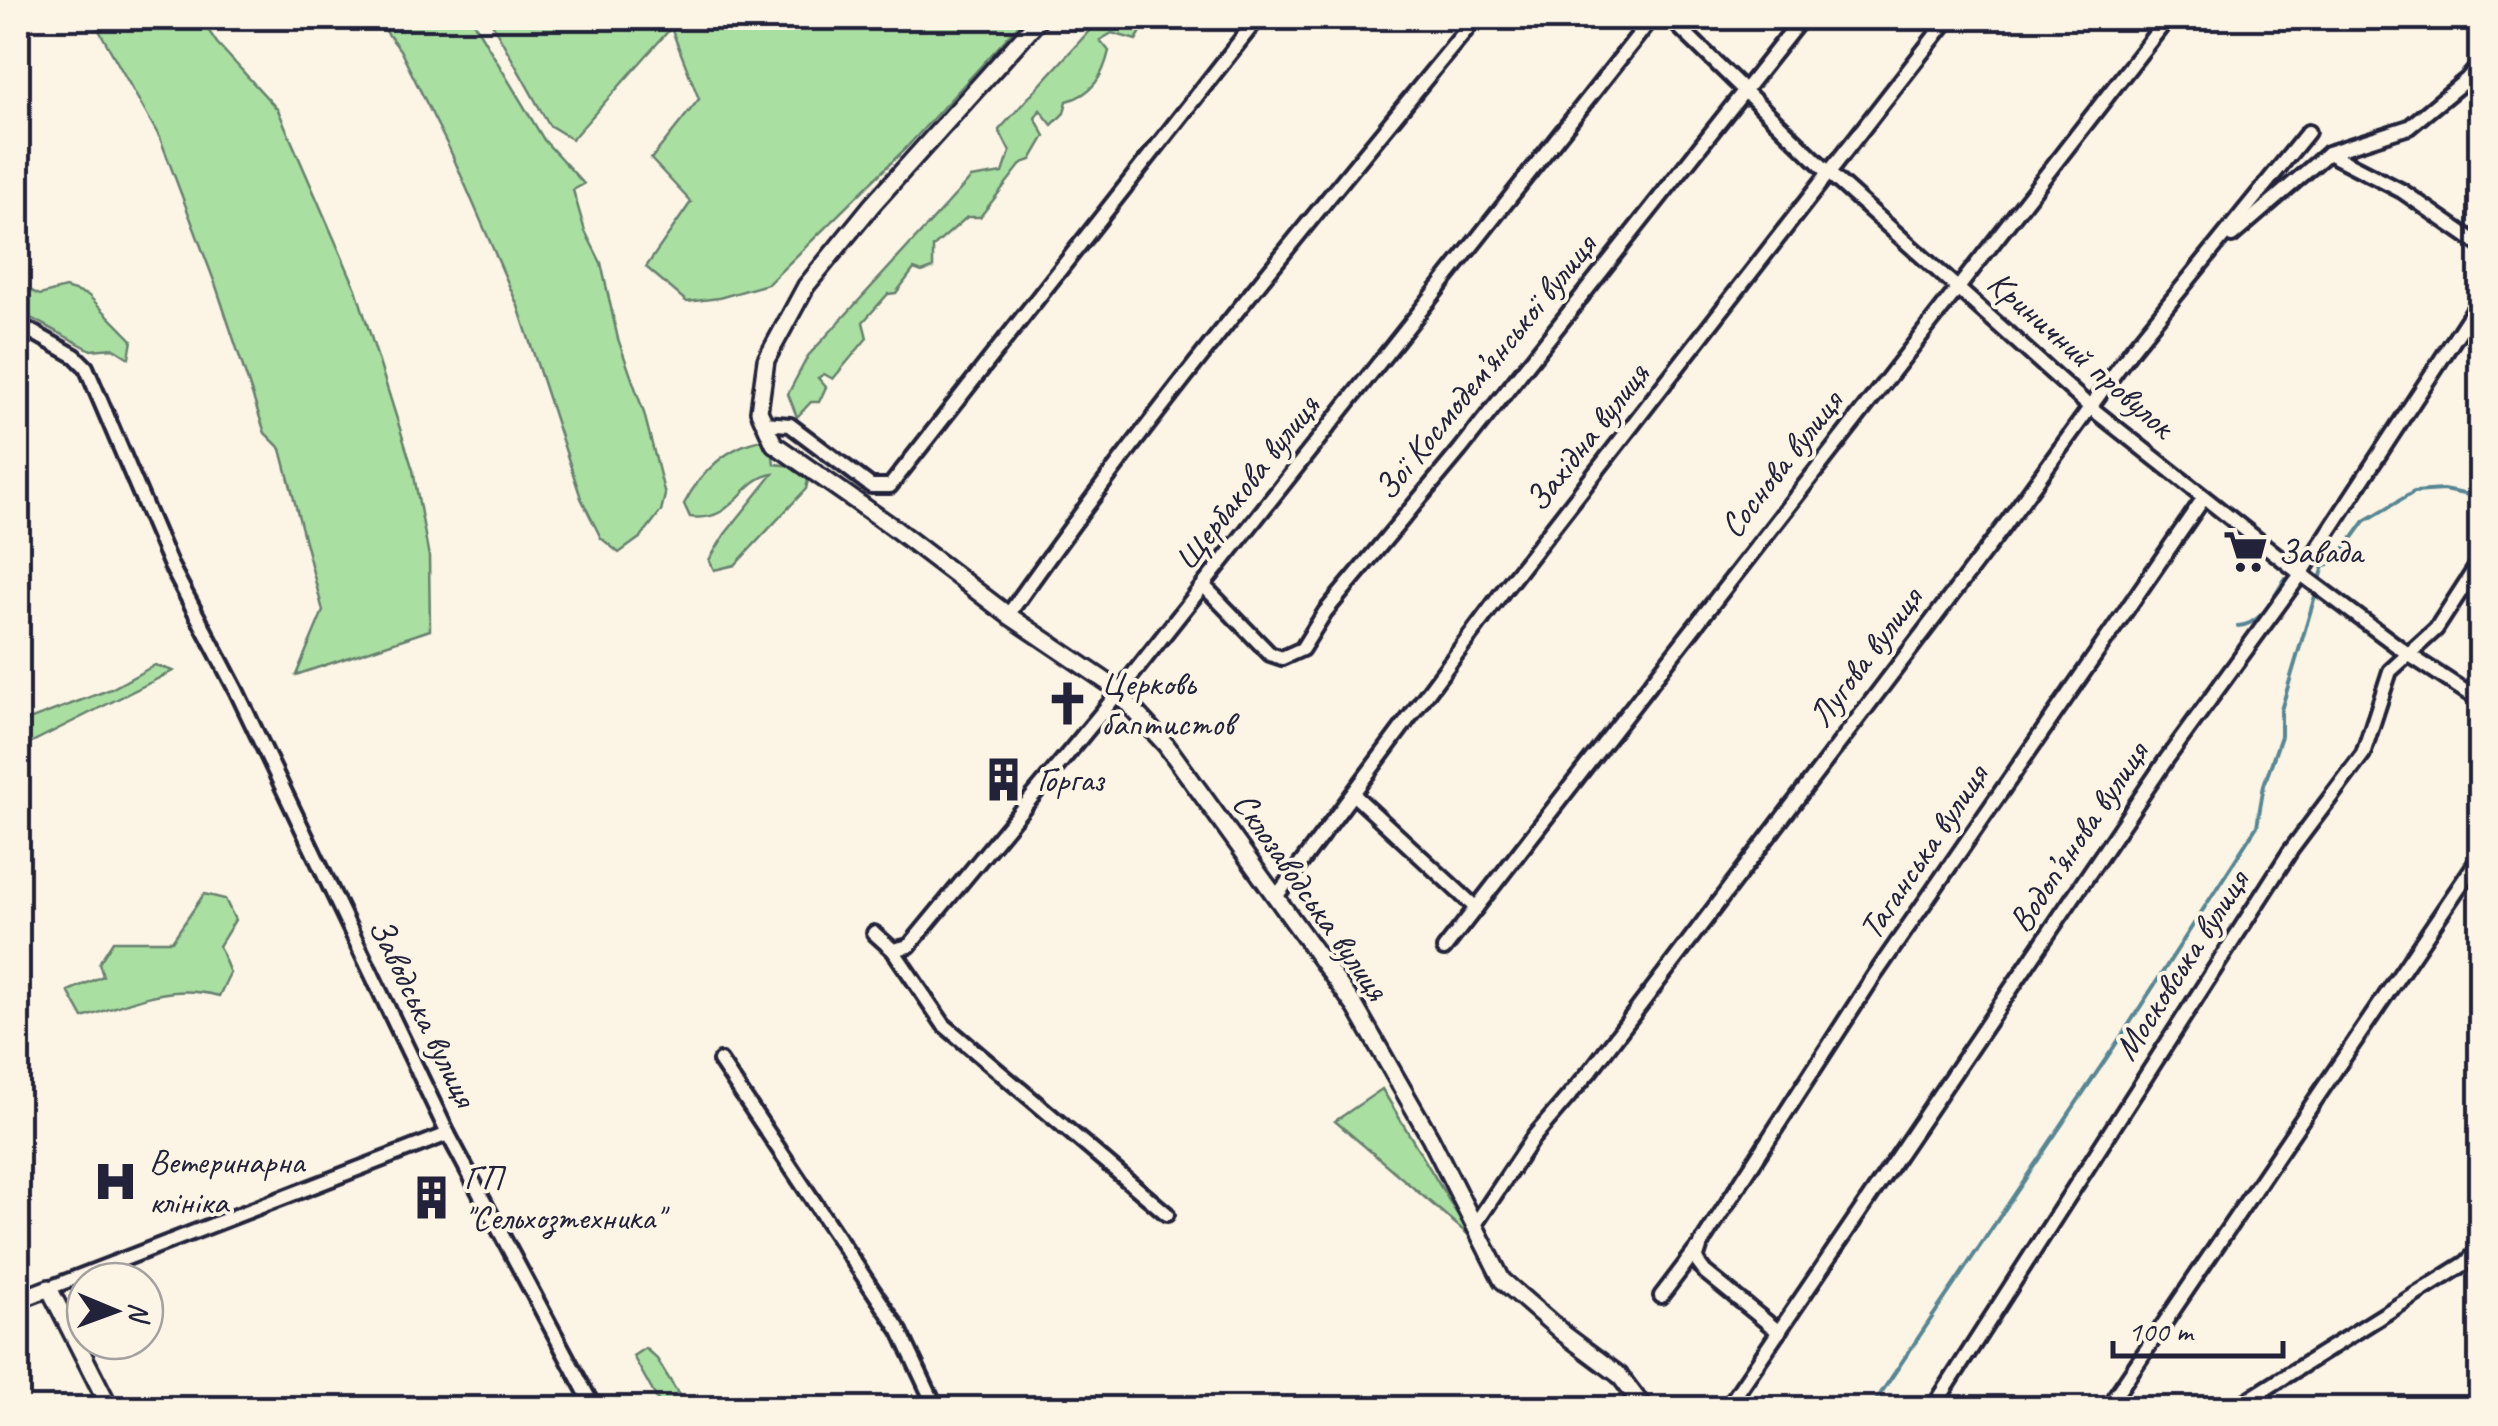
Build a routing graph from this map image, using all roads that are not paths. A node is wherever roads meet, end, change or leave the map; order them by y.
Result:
1 (1040, 18) edge
2 (1258, 18) edge
3 (1476, 18) edge
4 (1652, 18) edge
5 (1670, 18) edge
6 (1949, 18) edge
7 (2168, 18) edge
8 (1798, 23) dead end
9 (2480, 64) edge
10 (1743, 90) junction
11 (2308, 132) dead end
12 (2328, 153) junction
13 (1830, 174) junction
14 (2480, 244) edge
15 (2203, 260) junction
16 (1957, 286) junction
17 (2480, 300) edge
18 (18, 324) edge
19 (2090, 407) junction
20 (762, 416) junction
21 (2202, 499) junction
22 (2480, 561) edge
23 (2306, 578) junction
24 (1204, 586) junction
25 (1008, 616) junction
26 (2408, 654) junction
27 (1118, 693) junction
28 (2480, 701) edge
29 (1352, 794) junction
30 (2480, 856) edge
31 (1276, 897) junction
32 (1476, 908) junction
33 (874, 933) dead end
34 (1444, 949) dead end
35 (893, 950) junction
36 (720, 1061) dead end
37 (448, 1134) junction
38 (1168, 1214) dead end
39 (1476, 1223) junction
40 (1701, 1244) junction
41 (2480, 1249) edge
42 (50, 1288) junction
43 (1661, 1296) dead end
44 (18, 1300) edge
45 (1779, 1332) junction
46 (110, 1408) edge
47 (594, 1408) edge
48 (936, 1408) edge
49 (1644, 1408) edge
50 (1727, 1408) edge
51 (1932, 1408) edge
52 (2107, 1408) edge
53 (2235, 1408) edge

1 - 20 street
2 - 20 street
3 - 25 street
4 - 24 street, Щербакова вулиця
5 - 10 street, Криничний провулок
6 - 13 street, Західна вулиця
7 - 16 street, Соснова вулиця
8 - 10 street, Зої Космодем’янської вулиця
9 - 12 street
10 - 13 street, Криничний провулок
10 - 24 street, Зої Космодем’янської вулиця
11 - 15 street, Лугова вулиця
12 - 14 street
12 - 15 street
13 - 16 street, Криничний провулок
13 - 29 street, Західна вулиця
15 - 19 street, Лугова вулиця
16 - 19 street, Криничний провулок
16 - 32 street, Соснова вулиця
17 - 23 street, Водоп’янова вулиця
18 - 37 street, Заводська вулиця
19 - 21 street, Криничний провулок
19 - 39 street, Лугова вулиця
20 - 25 street, Склозаводська вулиця
21 - 23 street, Криничний провулок
21 - 40 street, Таганська вулиця
22 - 26 street, Московська вулиця
23 - 26 street, Криничний провулок
23 - 45 street, Водоп’янова вулиця
24 - 27 street, Щербакова вулиця
25 - 27 street, Склозаводська вулиця
26 - 28 street, Криничний провулок
26 - 51 street, Московська вулиця
27 - 31 street, Склозаводська вулиця
27 - 35 street, Щербакова вулиця
29 - 31 street, Західна вулиця
29 - 32 street
30 - 52 street
31 - 39 street, Склозаводська вулиця
32 - 34 street, Соснова вулиця
33 - 35 street
35 - 38 street
36 - 48 street
37 - 42 street
37 - 47 street, Заводська вулиця
39 - 49 street, Склозаводська вулиця
40 - 43 street, Таганська вулиця
40 - 45 street
41 - 53 street
42 - 44 street
42 - 46 street
45 - 50 street, Водоп’янова вулиця

